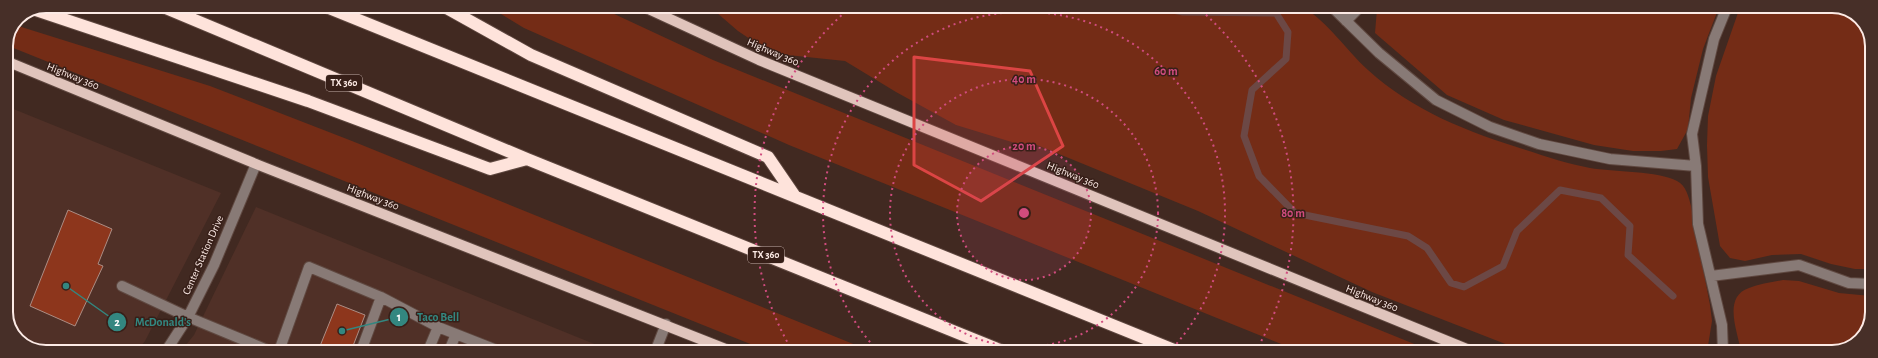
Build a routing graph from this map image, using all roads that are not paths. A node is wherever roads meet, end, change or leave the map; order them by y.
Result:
1 (45, 13) edge
2 (178, 13) edge
3 (341, 13) edge
4 (456, 13) edge
5 (657, 13) edge
6 (1339, 13) edge
7 (1353, 13) edge
8 (1725, 13) edge
9 (1346, 21) junction
10 (13, 64) edge
11 (527, 159) junction
12 (256, 164) junction
13 (1696, 166) junction
14 (794, 195) junction
15 (1710, 276) junction
16 (1865, 284) edge
17 (122, 286) dead end
18 (381, 297) junction
19 (188, 317) junction
20 (666, 324) junction
21 (438, 327) junction
22 (456, 334) junction
23 (170, 345) edge
24 (256, 345) edge
25 (281, 345) edge
26 (363, 345) edge
27 (430, 345) edge
28 (451, 345) edge
29 (482, 345) edge
30 (658, 345) edge
31 (716, 345) edge
32 (988, 345) edge
33 (1161, 345) edge
34 (1457, 345) edge
35 (1723, 345) edge

1 - 11 highway
2 - 11 highway, TX 360
3 - 14 highway
4 - 14 highway
5 - 34 main road, Highway 360
6 - 9 street
7 - 9 street
8 - 13 street
9 - 13 street
10 - 12 main road, Highway 360
11 - 32 highway, TX 360
12 - 19 street, Center Station Drive
12 - 20 main road, Highway 360
13 - 15 street
14 - 33 highway
15 - 16 street
15 - 35 street
17 - 19 street
18 - 21 street
18 - 25 street
18 - 26 street
19 - 23 street, Center Station Drive
19 - 24 street
20 - 30 street
20 - 31 main road, Highway 360
21 - 22 street
21 - 27 street
22 - 28 street
22 - 29 street

